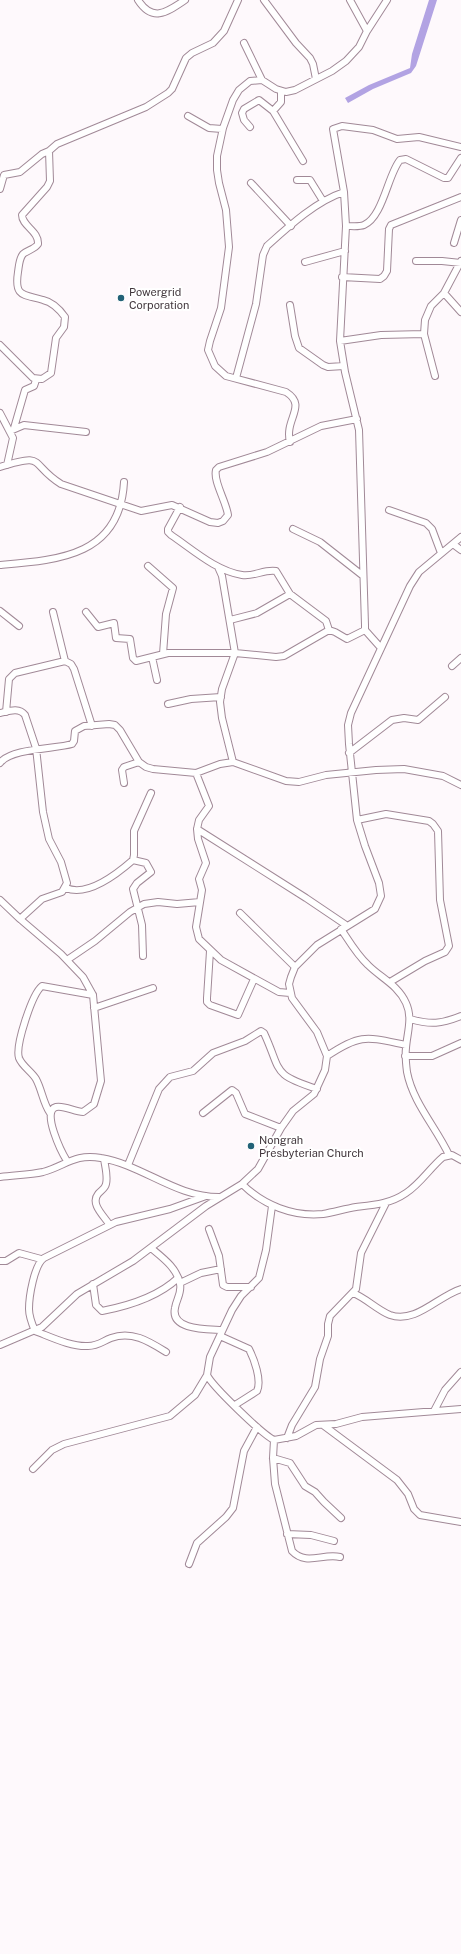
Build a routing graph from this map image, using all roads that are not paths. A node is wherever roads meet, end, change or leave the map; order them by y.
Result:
1 (138, 0) edge
2 (185, 0) edge
3 (238, 0) edge
4 (264, 0) edge
5 (350, 0) edge
6 (387, 0) edge
7 (367, 30) junction
8 (244, 43) dead end
9 (316, 79) junction
10 (262, 80) junction
11 (281, 92) junction
12 (273, 111) junction
13 (188, 116) dead end
14 (250, 127) dead end
15 (222, 130) junction
16 (461, 147) edge
17 (49, 152) junction
18 (461, 158) edge
19 (303, 161) dead end
20 (297, 180) dead end
21 (251, 183) dead end
22 (0, 189) edge
23 (344, 192) junction
24 (461, 197) edge
25 (323, 201) junction
26 (461, 220) edge
27 (292, 226) junction
28 (346, 226) junction
29 (454, 243) dead end
30 (345, 251) junction
31 (416, 261) dead end
32 (305, 262) dead end
33 (461, 262) edge
34 (342, 277) junction
35 (444, 293) junction
36 (290, 305) dead end
37 (461, 312) edge
38 (424, 334) junction
39 (340, 341) junction
40 (0, 344) edge
41 (344, 366) junction
42 (435, 376) dead end
43 (236, 378) junction
44 (36, 380) junction
45 (0, 413) edge
46 (357, 419) junction
47 (12, 429) junction
48 (86, 432) dead end
49 (290, 442) junction
50 (7, 465) junction
51 (0, 467) edge
52 (124, 482) dead end
53 (122, 503) junction
54 (180, 507) junction
55 (389, 510) dead end
56 (293, 529) dead end
57 (461, 537) edge
58 (453, 544) junction
59 (461, 550) edge
60 (441, 553) junction
61 (0, 566) edge
62 (148, 566) dead end
63 (218, 567) junction
64 (362, 575) junction
65 (290, 594) junction
66 (0, 611) edge
67 (53, 612) dead end
68 (86, 612) dead end
69 (230, 620) junction
70 (19, 626) dead end
71 (330, 630) junction
72 (366, 630) junction
73 (380, 648) junction
74 (235, 653) junction
75 (163, 654) junction
76 (152, 657) junction
77 (461, 658) edge
78 (65, 661) junction
79 (452, 666) dead end
80 (157, 680) dead end
81 (221, 697) junction
82 (445, 697) dead end
83 (168, 704) dead end
84 (3, 712) edge
85 (92, 726) junction
86 (36, 748) junction
87 (349, 753) junction
88 (139, 762) junction
89 (233, 762) junction
90 (0, 763) edge
91 (196, 773) junction
92 (351, 774) junction
93 (124, 783) dead end
94 (461, 785) edge
95 (151, 793) dead end
96 (357, 820) junction
97 (197, 829) junction
98 (133, 860) junction
99 (66, 888) junction
100 (0, 900) edge
101 (200, 902) junction
102 (137, 907) junction
103 (240, 913) dead end
104 (20, 920) junction
105 (343, 927) junction
106 (210, 951) junction
107 (143, 956) dead end
108 (67, 960) junction
109 (295, 967) junction
110 (254, 979) junction
111 (390, 982) junction
112 (153, 988) dead end
113 (290, 993) junction
114 (93, 995) junction
115 (94, 1008) junction
116 (461, 1016) edge
117 (410, 1018) junction
118 (461, 1043) edge
119 (406, 1045) junction
120 (327, 1056) junction
121 (405, 1056) junction
122 (317, 1089) junction
123 (50, 1113) junction
124 (203, 1113) dead end
125 (281, 1128) junction
126 (449, 1155) junction
127 (104, 1159) junction
128 (461, 1160) edge
129 (67, 1161) junction
130 (128, 1165) junction
131 (0, 1177) edge
132 (242, 1184) junction
133 (206, 1196) junction
134 (219, 1197) junction
135 (386, 1203) junction
136 (272, 1206) junction
137 (110, 1224) junction
138 (209, 1229) dead end
139 (151, 1248) junction
140 (41, 1259) junction
141 (0, 1261) edge
142 (221, 1269) junction
143 (179, 1281) junction
144 (93, 1284) junction
145 (251, 1287) junction
146 (461, 1289) edge
147 (353, 1293) junction
148 (35, 1331) junction
149 (221, 1333) junction
150 (1, 1343) edge
151 (166, 1352) dead end
152 (461, 1372) edge
153 (207, 1375) junction
154 (235, 1405) junction
155 (461, 1409) edge
156 (434, 1410) junction
157 (323, 1425) junction
158 (257, 1427) junction
159 (287, 1438) junction
160 (274, 1440) junction
161 (273, 1458) junction
162 (32, 1469) dead end
163 (341, 1518) dead end
164 (461, 1522) edge
165 (287, 1534) junction
166 (334, 1541) dead end
167 (340, 1557) dead end
168 (189, 1564) dead end

1 - 2 street
3 - 17 street
4 - 9 street
5 - 7 street
6 - 7 street
7 - 9 street
8 - 10 street
9 - 11 street
10 - 11 street
10 - 15 street
11 - 12 street
12 - 14 street
12 - 19 street
13 - 15 street
15 - 43 street
16 - 23 street
17 - 22 street
17 - 44 street
18 - 28 street
20 - 25 street
21 - 27 street
23 - 25 street
23 - 28 street
24 - 34 street
25 - 27 street
26 - 29 street
27 - 43 street
28 - 30 street
30 - 32 street
30 - 34 street
31 - 33 street
33 - 35 street
34 - 39 street
35 - 37 street
35 - 38 street
36 - 41 street
38 - 39 street
38 - 42 street
39 - 41 street
40 - 44 street
41 - 46 street
43 - 49 street
44 - 47 street
45 - 47 street
46 - 49 street
46 - 64 street
47 - 48 street
47 - 50 street
49 - 54 street
50 - 51 street
50 - 53 street
52 - 53 street
53 - 54 street
53 - 61 street
54 - 63 street
55 - 60 street
56 - 64 street
57 - 58 street
58 - 59 street
58 - 60 street
60 - 73 street
62 - 75 street
63 - 65 street
63 - 69 street
64 - 72 street
65 - 69 street
65 - 71 street
66 - 70 street
67 - 78 street
68 - 76 street
69 - 74 street
71 - 72 street
71 - 74 street
72 - 73 street
73 - 87 street
74 - 75 street
74 - 81 street
75 - 76 street
76 - 80 street
77 - 79 street
78 - 84 street
78 - 85 street
81 - 83 street
81 - 89 street
82 - 87 street
84 - 86 street
85 - 86 street
85 - 88 street
86 - 90 street
86 - 99 street
87 - 92 street
88 - 91 street
88 - 93 street
89 - 91 street
89 - 92 street
91 - 97 street
92 - 94 street
92 - 96 street
95 - 98 street
96 - 105 street
96 - 111 street
97 - 101 street
97 - 105 street
98 - 99 street
98 - 102 street
99 - 104 street
100 - 104 street
101 - 102 street
101 - 106 street
102 - 107 street
102 - 108 street
103 - 109 street
104 - 108 street
105 - 109 street
105 - 111 street
106 - 110 street
106 - 110 street
108 - 114 street
109 - 113 street
110 - 113 street
111 - 117 street
112 - 115 street
113 - 120 street
114 - 115 street
114 - 123 street
115 - 123 street
116 - 117 street
117 - 119 street
118 - 121 street
119 - 120 street
119 - 121 street
120 - 122 street
121 - 126 street
122 - 125 street
122 - 130 street
123 - 129 street
124 - 125 street
125 - 132 street
126 - 128 street
126 - 135 street
127 - 129 street
127 - 130 street
127 - 137 street
129 - 131 street
130 - 133 street
132 - 134 street
132 - 136 street
133 - 134 street
133 - 137 street
134 - 139 street
135 - 136 street
135 - 147 street
136 - 145 street
137 - 140 street
138 - 142 street
139 - 143 street
139 - 144 street
140 - 141 street
140 - 148 street
142 - 143 street
142 - 145 street
143 - 144 street
143 - 149 street
144 - 148 street
145 - 149 street
146 - 147 street
147 - 159 street
148 - 150 street
148 - 151 street
149 - 153 street
149 - 154 street
152 - 156 street
153 - 154 street
153 - 162 street
154 - 158 street
155 - 156 street
156 - 157 street
157 - 159 street
157 - 164 street
158 - 160 street
158 - 168 street
159 - 160 street
160 - 161 street
161 - 163 street
161 - 165 street
165 - 166 street
165 - 167 street

